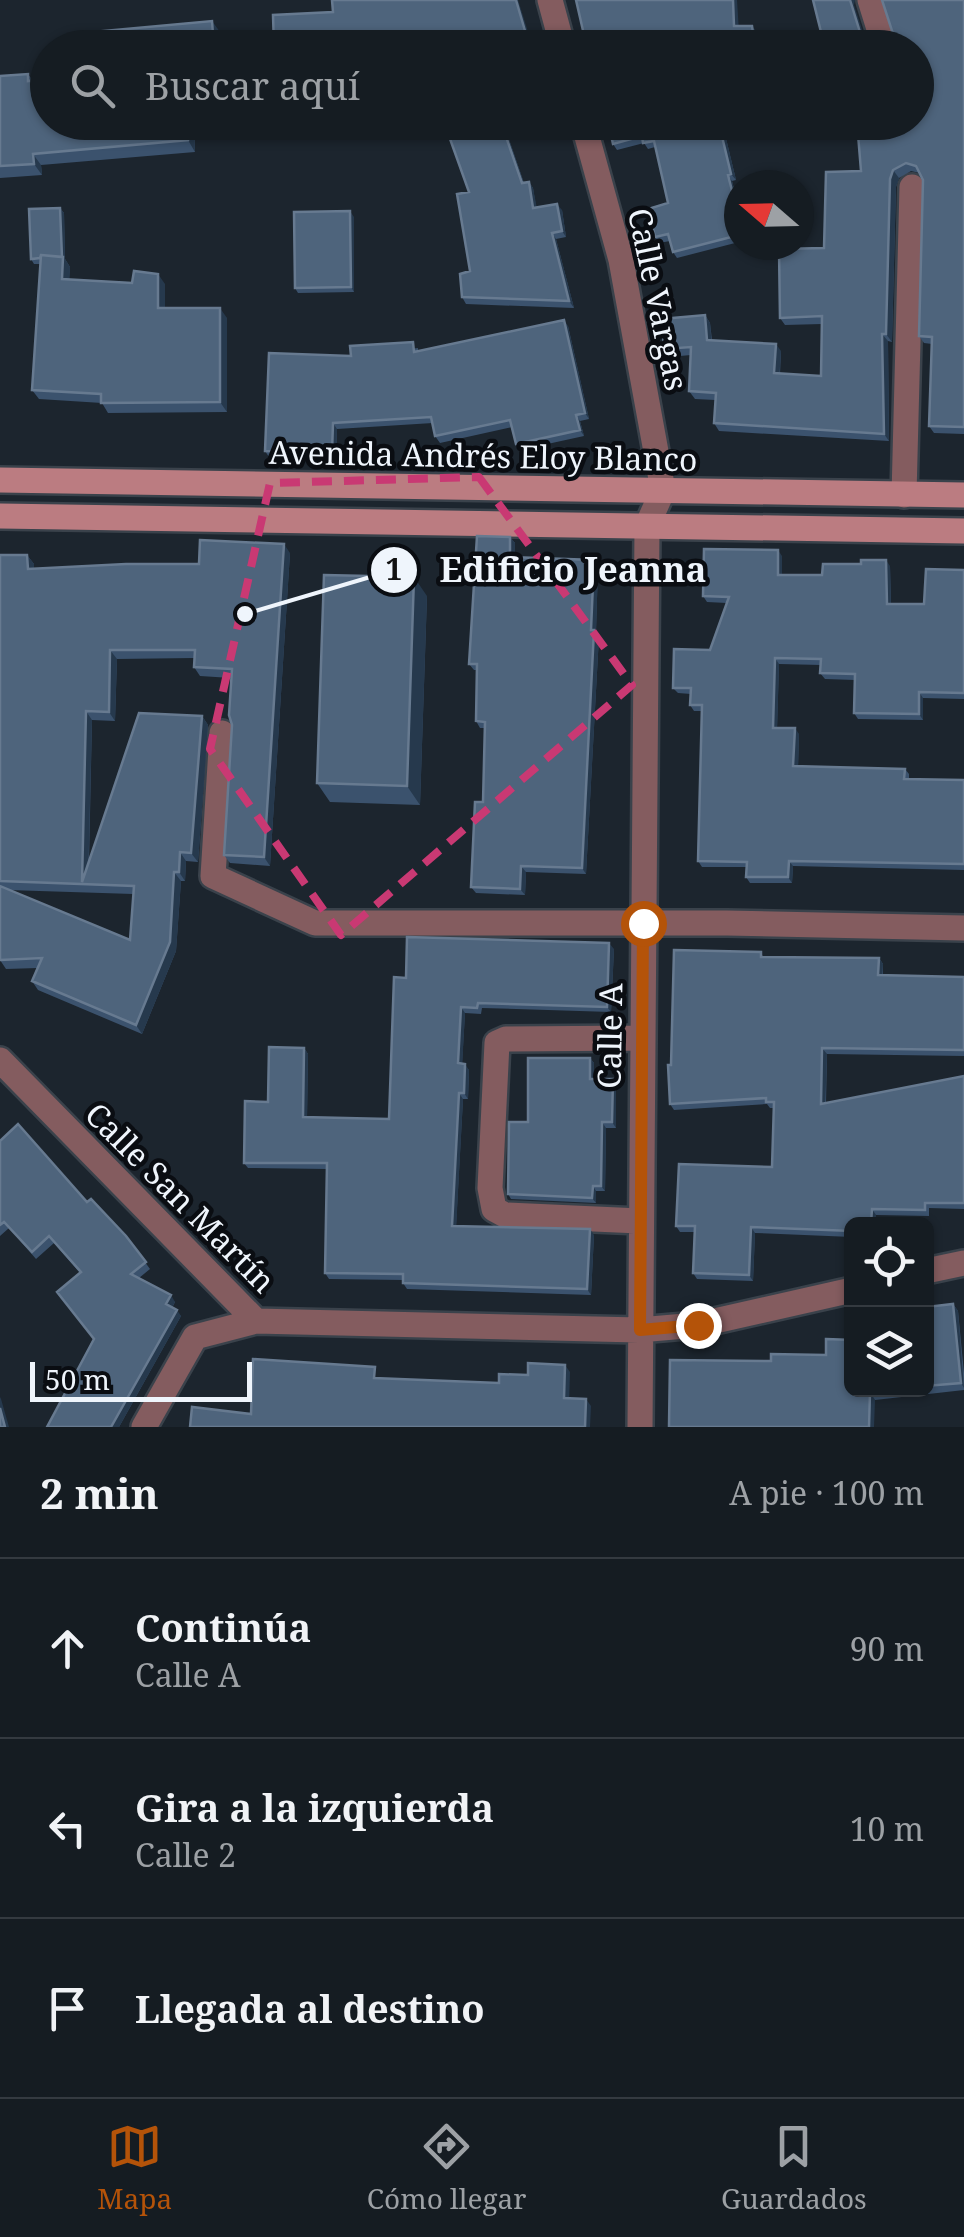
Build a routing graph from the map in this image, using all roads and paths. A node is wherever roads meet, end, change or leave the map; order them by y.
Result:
1 (550, 0) edge
2 (870, 0) edge
3 (558, 30) edge
4 (879, 30) edge
5 (588, 140) edge
6 (912, 187) dead end
7 (0, 480) edge
8 (664, 490) junction
9 (904, 494) junction
10 (964, 496) edge
11 (0, 516) edge
12 (647, 526) junction
13 (964, 531) edge
14 (222, 733) dead end
15 (643, 923) junction
16 (964, 928) edge
17 (642, 1038) junction
18 (0, 1060) edge
19 (640, 1222) junction
20 (964, 1262) edge
21 (934, 1270) edge
22 (844, 1292) edge
23 (256, 1321) junction
24 (640, 1330) junction
25 (144, 1427) edge
26 (640, 1427) edge

1 - 3 street
2 - 4 street
5 - 8 street, Calle Vargas
6 - 9 street
7 - 8 street, Avenida Andrés Eloy Blanco
8 - 9 street, Avenida Andrés Eloy Blanco
8 - 12 street
9 - 10 street, Avenida Andrés Eloy Blanco
11 - 12 street, Avenida Andrés Eloy Blanco
12 - 13 street, Avenida Andrés Eloy Blanco
12 - 15 street, Calle A
14 - 15 street
15 - 16 street
15 - 17 street, Calle A
17 - 19 street, Calle A
17 - 19 street
18 - 23 street, Calle San Martín
19 - 24 street, Calle A
20 - 21 street
22 - 24 street, Calle San Martín
23 - 24 street, Calle San Martín
23 - 25 street
24 - 26 street, Calle A

